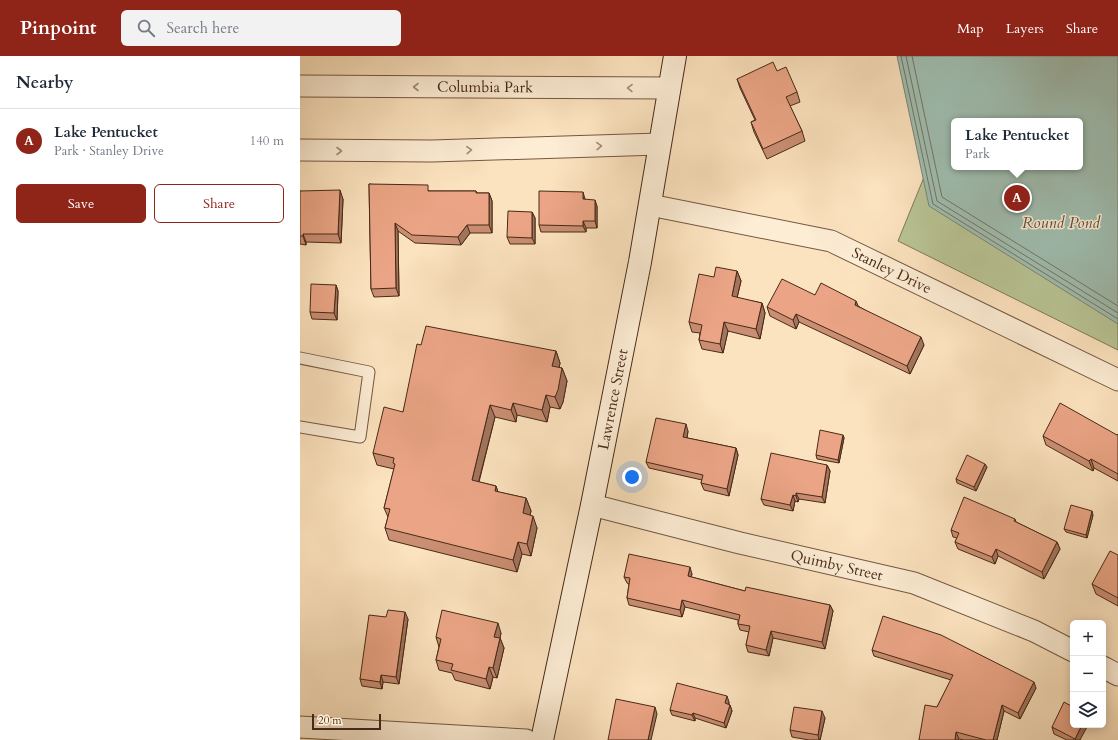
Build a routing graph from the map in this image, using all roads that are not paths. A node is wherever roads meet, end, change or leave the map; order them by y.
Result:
1 (675, 56) edge
2 (300, 86) edge
3 (669, 88) junction
4 (660, 144) junction
5 (300, 150) edge
6 (650, 204) junction
7 (300, 358) edge
8 (1118, 380) edge
9 (300, 427) edge
10 (592, 505) junction
11 (1070, 649) edge
12 (1106, 669) edge
13 (1118, 675) edge
14 (300, 726) edge
15 (526, 740) edge
16 (542, 740) edge

1 - 3 street, Lawrence Street
3 -> 2 street, Columbia Park
3 - 4 street, Lawrence Street
5 -> 4 street
4 - 6 street, Lawrence Street
6 - 8 street, Stanley Drive
6 - 10 street, Lawrence Street
7 - 9 lane
10 - 11 street, Quimby Street
10 - 16 street, Lawrence Street
12 - 13 street
14 - 15 street

